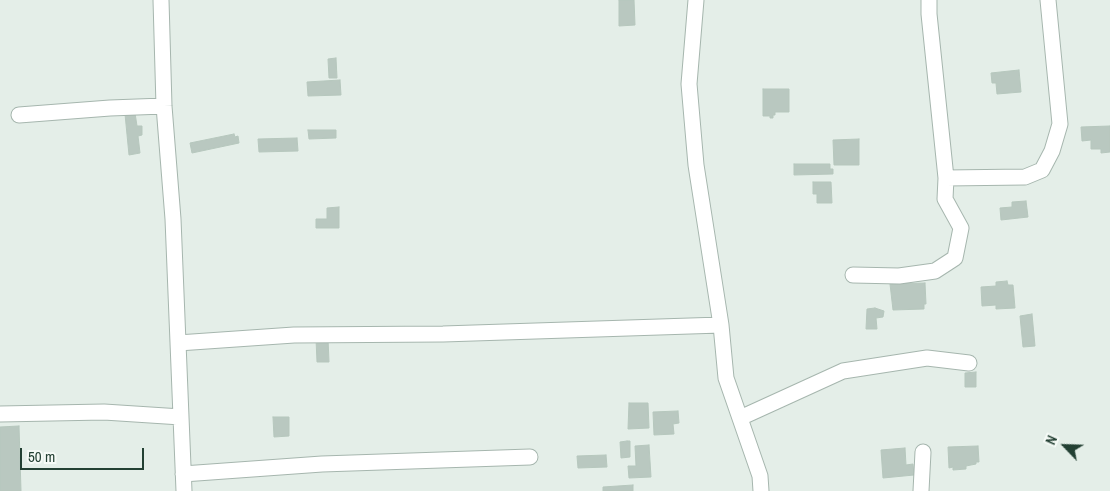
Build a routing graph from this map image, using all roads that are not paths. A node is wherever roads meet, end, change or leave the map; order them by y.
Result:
1 (161, 0) edge
2 (696, 0) edge
3 (929, 0) edge
4 (1048, 0) edge
5 (164, 106) junction
6 (19, 115) dead end
7 (946, 178) junction
8 (853, 275) dead end
9 (721, 325) junction
10 (178, 344) junction
11 (970, 363) dead end
12 (0, 414) edge
13 (181, 417) junction
14 (740, 418) junction
15 (923, 452) dead end
16 (530, 457) dead end
17 (184, 474) junction
18 (184, 491) edge
19 (761, 491) edge
20 (921, 491) edge

1 - 5 street
2 - 9 street
3 - 7 street
4 - 7 street
5 - 6 street
5 - 10 street
7 - 8 street
9 - 10 street
9 - 14 street
10 - 13 street
11 - 14 street
12 - 13 street
13 - 17 street
14 - 19 street
15 - 20 street
16 - 17 street
17 - 18 street

